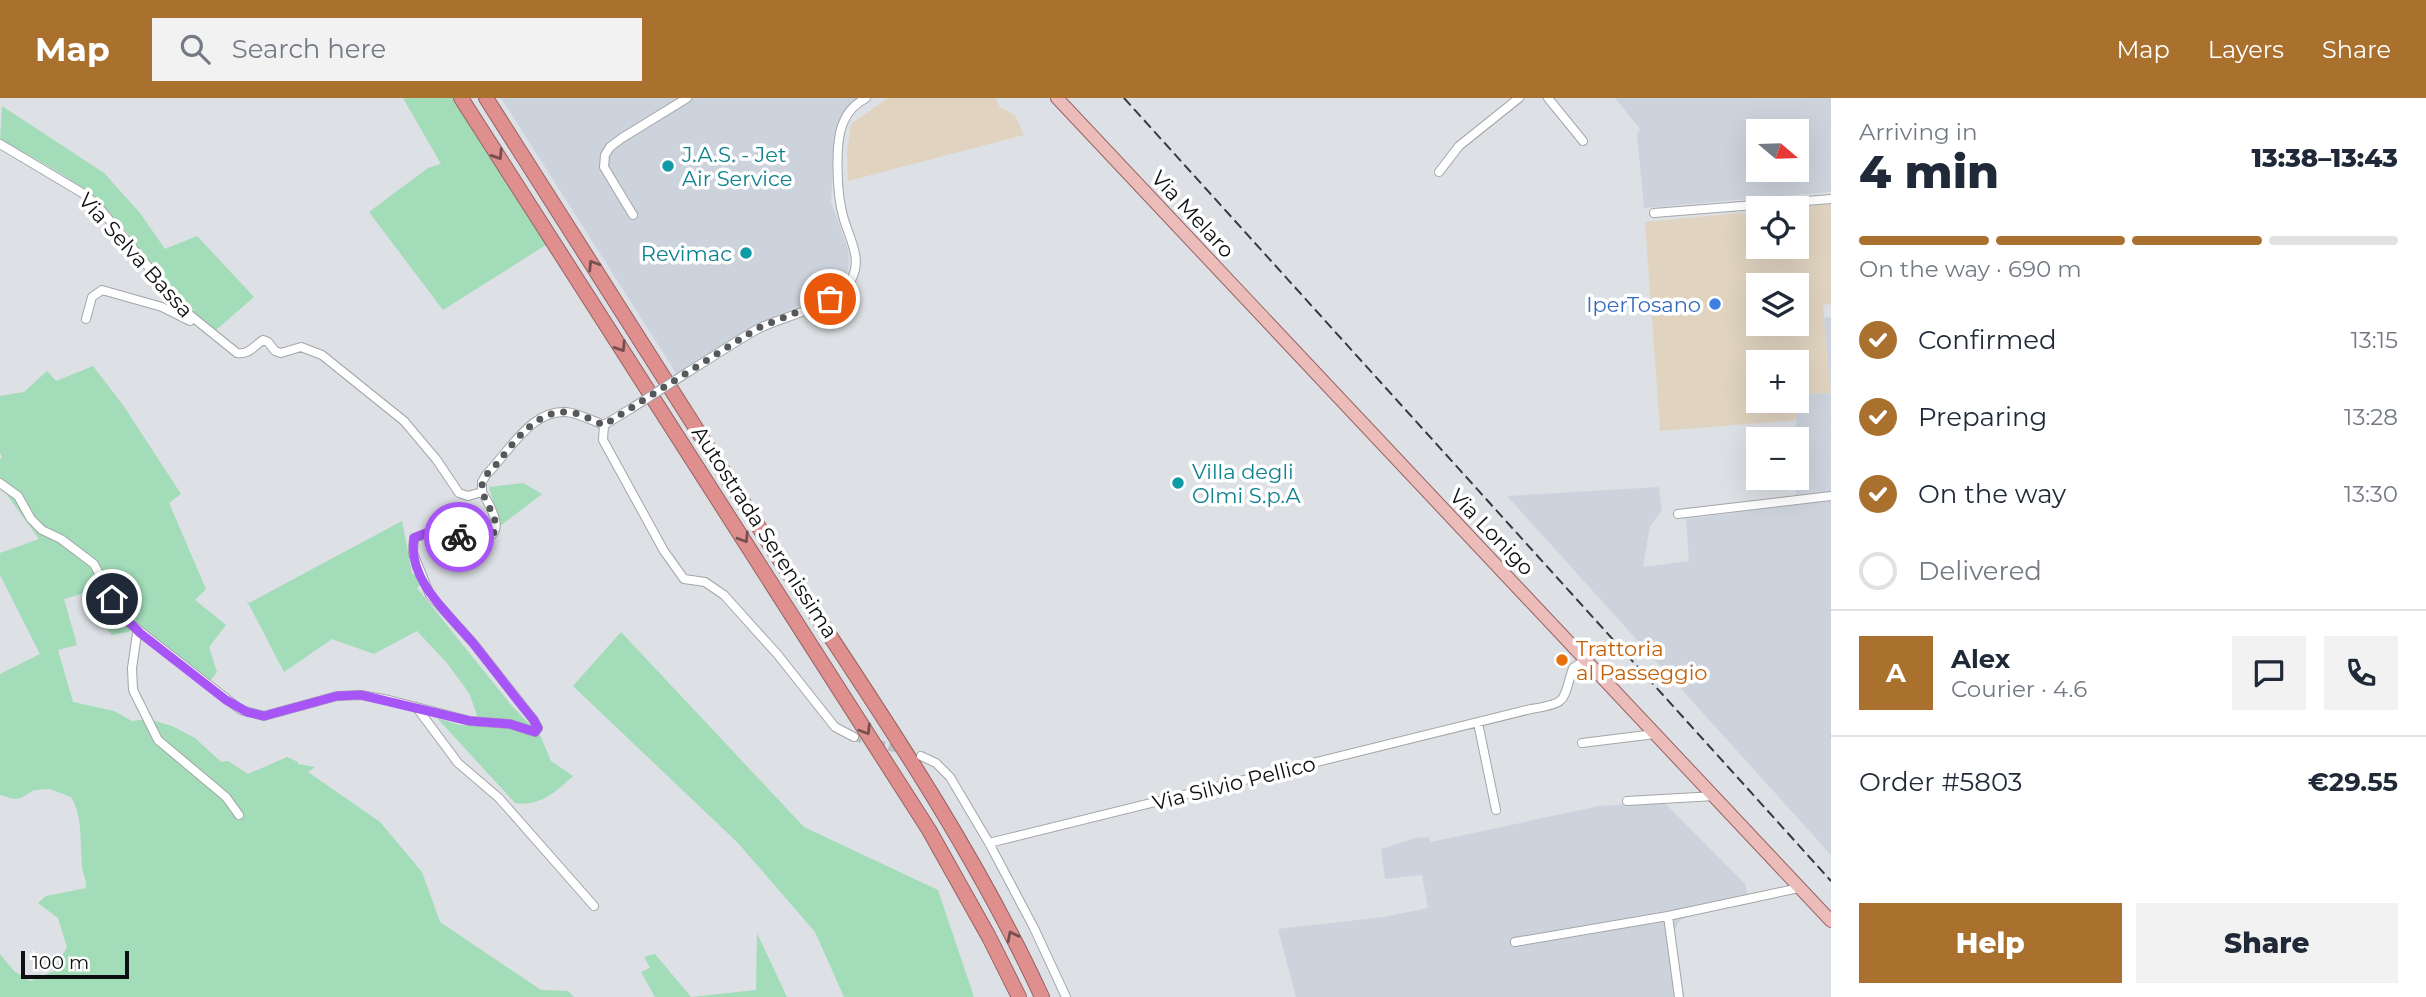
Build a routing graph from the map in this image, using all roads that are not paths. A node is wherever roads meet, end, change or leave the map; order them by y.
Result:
1 (461, 98) edge
2 (486, 98) edge
3 (687, 98) edge
4 (866, 98) edge
5 (1056, 98) edge
6 (1519, 98) edge
7 (1548, 98) edge
8 (1583, 141) dead end
9 (0, 144) edge
10 (1439, 172) dead end
11 (1831, 199) edge
12 (1654, 213) dead end
13 (633, 215) dead end
14 (86, 319) dead end
15 (200, 325) junction
16 (1300, 357) joint
17 (604, 425) junction
18 (0, 484) edge
19 (482, 492) junction
20 (1831, 496) edge
21 (1678, 514) dead end
22 (140, 633) junction
23 (1586, 659) junction
24 (416, 708) junction
25 (1478, 723) junction
26 (1655, 734) junction
27 (854, 737) tunnel mouth
28 (1582, 743) dead end
29 (921, 756) dead end
30 (1715, 796) junction
31 (1627, 801) dead end
32 (1496, 810) dead end
33 (239, 815) dead end
34 (989, 843) junction
35 (1799, 888) junction
36 (594, 906) dead end
37 (1668, 916) junction
38 (1831, 921) edge
39 (1515, 942) dead end
40 (1019, 997) edge
41 (1042, 997) edge
42 (1066, 997) edge
43 (1679, 997) edge

1 -> 40 highway, Autostrada Serenissima
41 -> 2 highway, Autostrada Serenissima
3 - 13 street
4 - 17 street, bridge
5 - 16 main road, Via Melaro
6 - 10 street
7 - 8 street
9 - 15 street, Via Selva Bassa
11 - 12 street
14 - 15 street, Via Selva Bassa
15 - 19 street, Via Selva Bassa
16 - 23 main road, Via Lonigo
17 - 19 street
17 - 27 street
18 - 22 street
19 - 24 street
20 - 21 street
22 - 24 street
22 - 33 street
23 - 25 street, Via Silvio Pellico
23 - 26 main road, Via Lonigo
24 - 36 street
25 - 32 street
25 - 34 street, Via Silvio Pellico
26 - 28 street
26 - 30 main road, Via Lonigo
29 - 34 street
30 - 31 street
30 - 35 main road, Via Lonigo
34 - 42 street
35 - 37 street
35 - 38 main road, Via Lonigo
37 - 39 street
37 - 43 street

